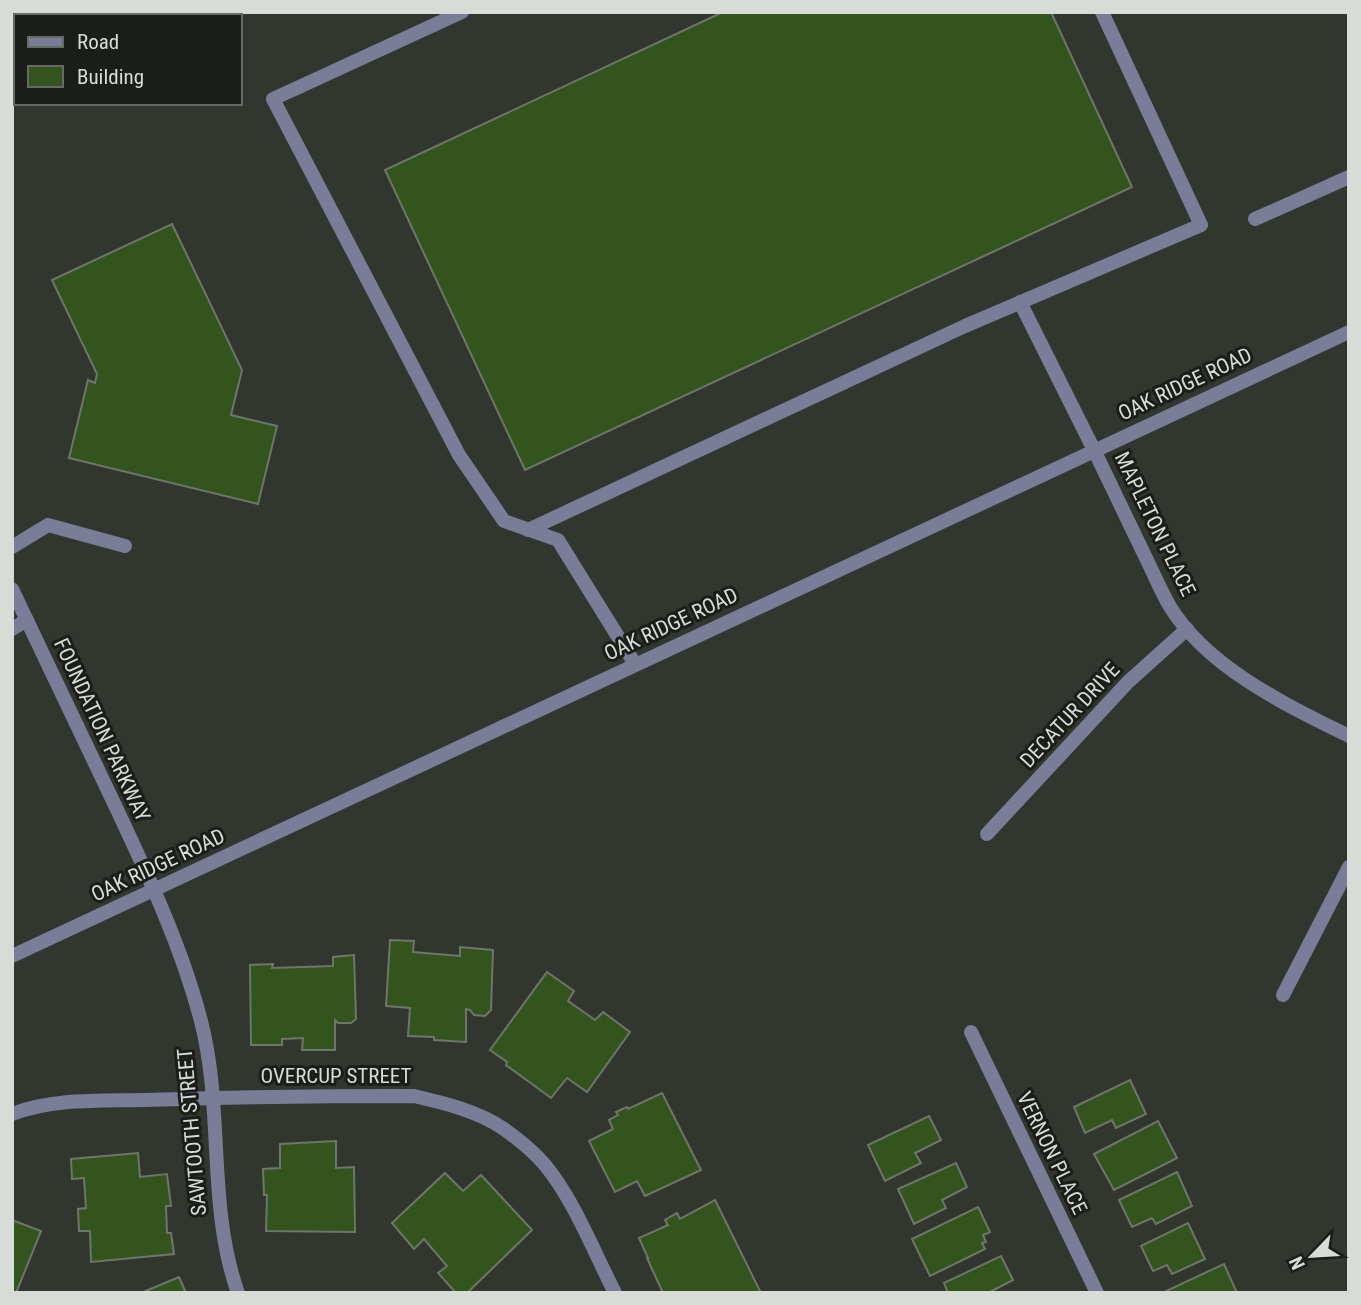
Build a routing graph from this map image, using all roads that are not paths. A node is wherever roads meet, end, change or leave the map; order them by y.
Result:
1 (463, 12) edge
2 (1102, 12) edge
3 (1349, 177) edge
4 (1255, 219) dead end
5 (1020, 302) junction
6 (1349, 332) edge
7 (1094, 450) junction
8 (528, 530) junction
9 (125, 546) dead end
10 (12, 547) edge
11 (12, 589) edge
12 (27, 620) junction
13 (12, 629) edge
14 (1187, 629) junction
15 (635, 664) junction
16 (1349, 736) edge
17 (987, 834) dead end
18 (1349, 867) edge
19 (154, 889) junction
20 (12, 956) edge
21 (1283, 995) dead end
22 (971, 1032) dead end
23 (213, 1097) junction
24 (12, 1114) edge
25 (238, 1293) edge
26 (615, 1293) edge
27 (1097, 1293) edge

1 - 8 street
2 - 5 street
3 - 4 street
5 - 7 street, MAPLETON PLACE
5 - 8 street
6 - 7 street, OAK RIDGE ROAD
7 - 14 street, MAPLETON PLACE
7 - 15 street, OAK RIDGE ROAD
8 - 15 street
9 - 10 street
11 - 12 street, FOUNDATION PARKWAY
12 - 13 street
12 - 19 street, FOUNDATION PARKWAY
14 - 16 street, MAPLETON PLACE
14 - 17 street, DECATUR DRIVE
15 - 19 street, OAK RIDGE ROAD
18 - 21 street
19 - 20 street, OAK RIDGE ROAD
19 - 23 street, SAWTOOTH STREET
22 - 27 street, VERNON PLACE
23 - 24 street, OVERCUP STREET
23 - 25 street, SAWTOOTH STREET
23 - 26 street, OVERCUP STREET

